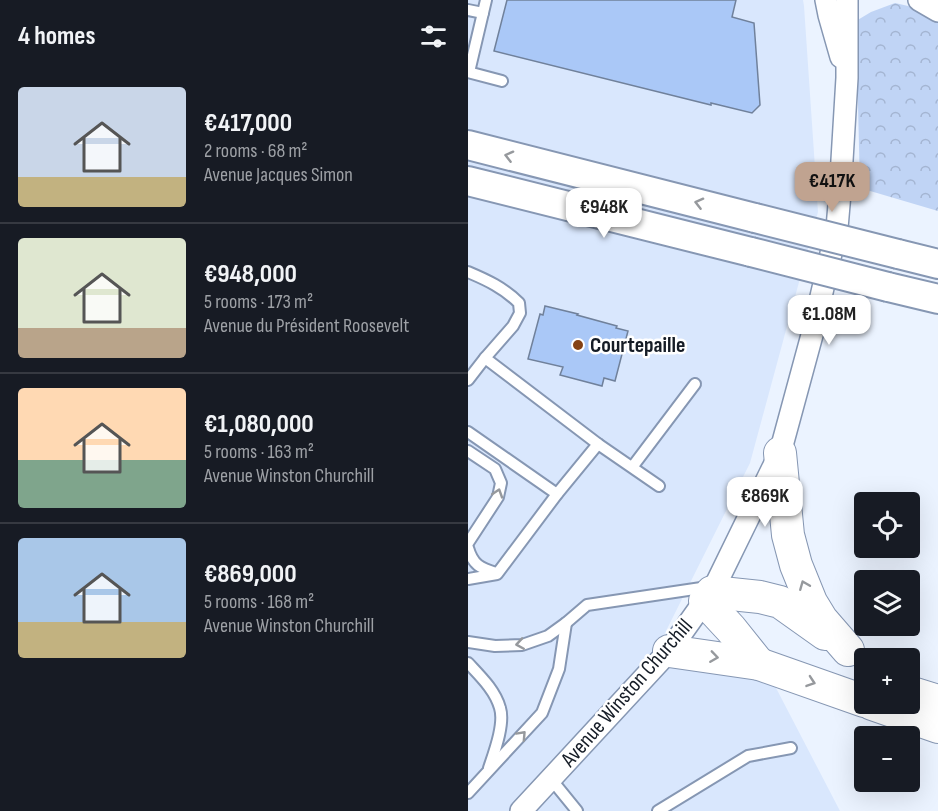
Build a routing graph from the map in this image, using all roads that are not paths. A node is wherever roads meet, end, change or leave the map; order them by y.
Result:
1 (486, 0) edge
2 (826, 0) edge
3 (847, 0) edge
4 (919, 0) edge
5 (468, 10) edge
6 (938, 11) edge
7 (483, 14) junction
8 (468, 72) edge
9 (847, 78) junction
10 (502, 81) dead end
11 (468, 145) edge
12 (468, 182) edge
13 (938, 264) edge
14 (468, 272) edge
15 (938, 299) edge
16 (485, 358) junction
17 (468, 380) edge
18 (695, 384) dead end
19 (468, 432) edge
20 (598, 444) junction
21 (468, 451) edge
22 (780, 453) junction
23 (633, 466) junction
24 (659, 486) dead end
25 (556, 494) junction
26 (468, 543) edge
27 (468, 548) edge
28 (497, 573) junction
29 (468, 579) edge
30 (710, 593) junction
31 (566, 623) junction
32 (468, 642) edge
33 (669, 651) junction
34 (854, 655) edge
35 (854, 656) edge
36 (468, 663) edge
37 (759, 664) junction
38 (920, 696) edge
39 (854, 697) edge
40 (938, 702) edge
41 (901, 714) edge
42 (938, 727) edge
43 (791, 748) dead end
44 (488, 771) junction
45 (550, 779) junction
46 (468, 793) edge
47 (521, 811) edge
48 (578, 811) edge
49 (658, 811) edge

1 - 7 lane
2 - 9 street
3 - 9 street, Avenue Winston Churchill
4 - 6 street
5 - 7 lane
7 - 8 lane
8 - 10 lane
9 - 22 street, Avenue Winston Churchill
13 -> 11 main road, bridge
12 - 15 main road, bridge
14 - 16 lane
16 - 17 lane
16 - 20 lane
18 - 23 lane
19 - 25 lane
20 - 23 lane
20 - 25 lane
26 -> 21 lane
22 - 30 street, Avenue Winston Churchill
34 -> 22 main road
23 - 24 lane
25 - 28 lane
27 - 28 lane
28 - 29 lane
30 - 31 lane
30 - 33 street, Avenue Winston Churchill
30 - 35 main road
30 - 37 main road
31 -> 32 lane
44 -> 31 lane
33 -> 37 main road
33 - 45 street, Avenue Winston Churchill
36 - 44 lane
37 -> 39 main road
38 - 40 main road
41 - 42 main road
43 - 49 lane
44 - 46 lane
45 - 47 street, Avenue Winston Churchill
45 - 48 lane

